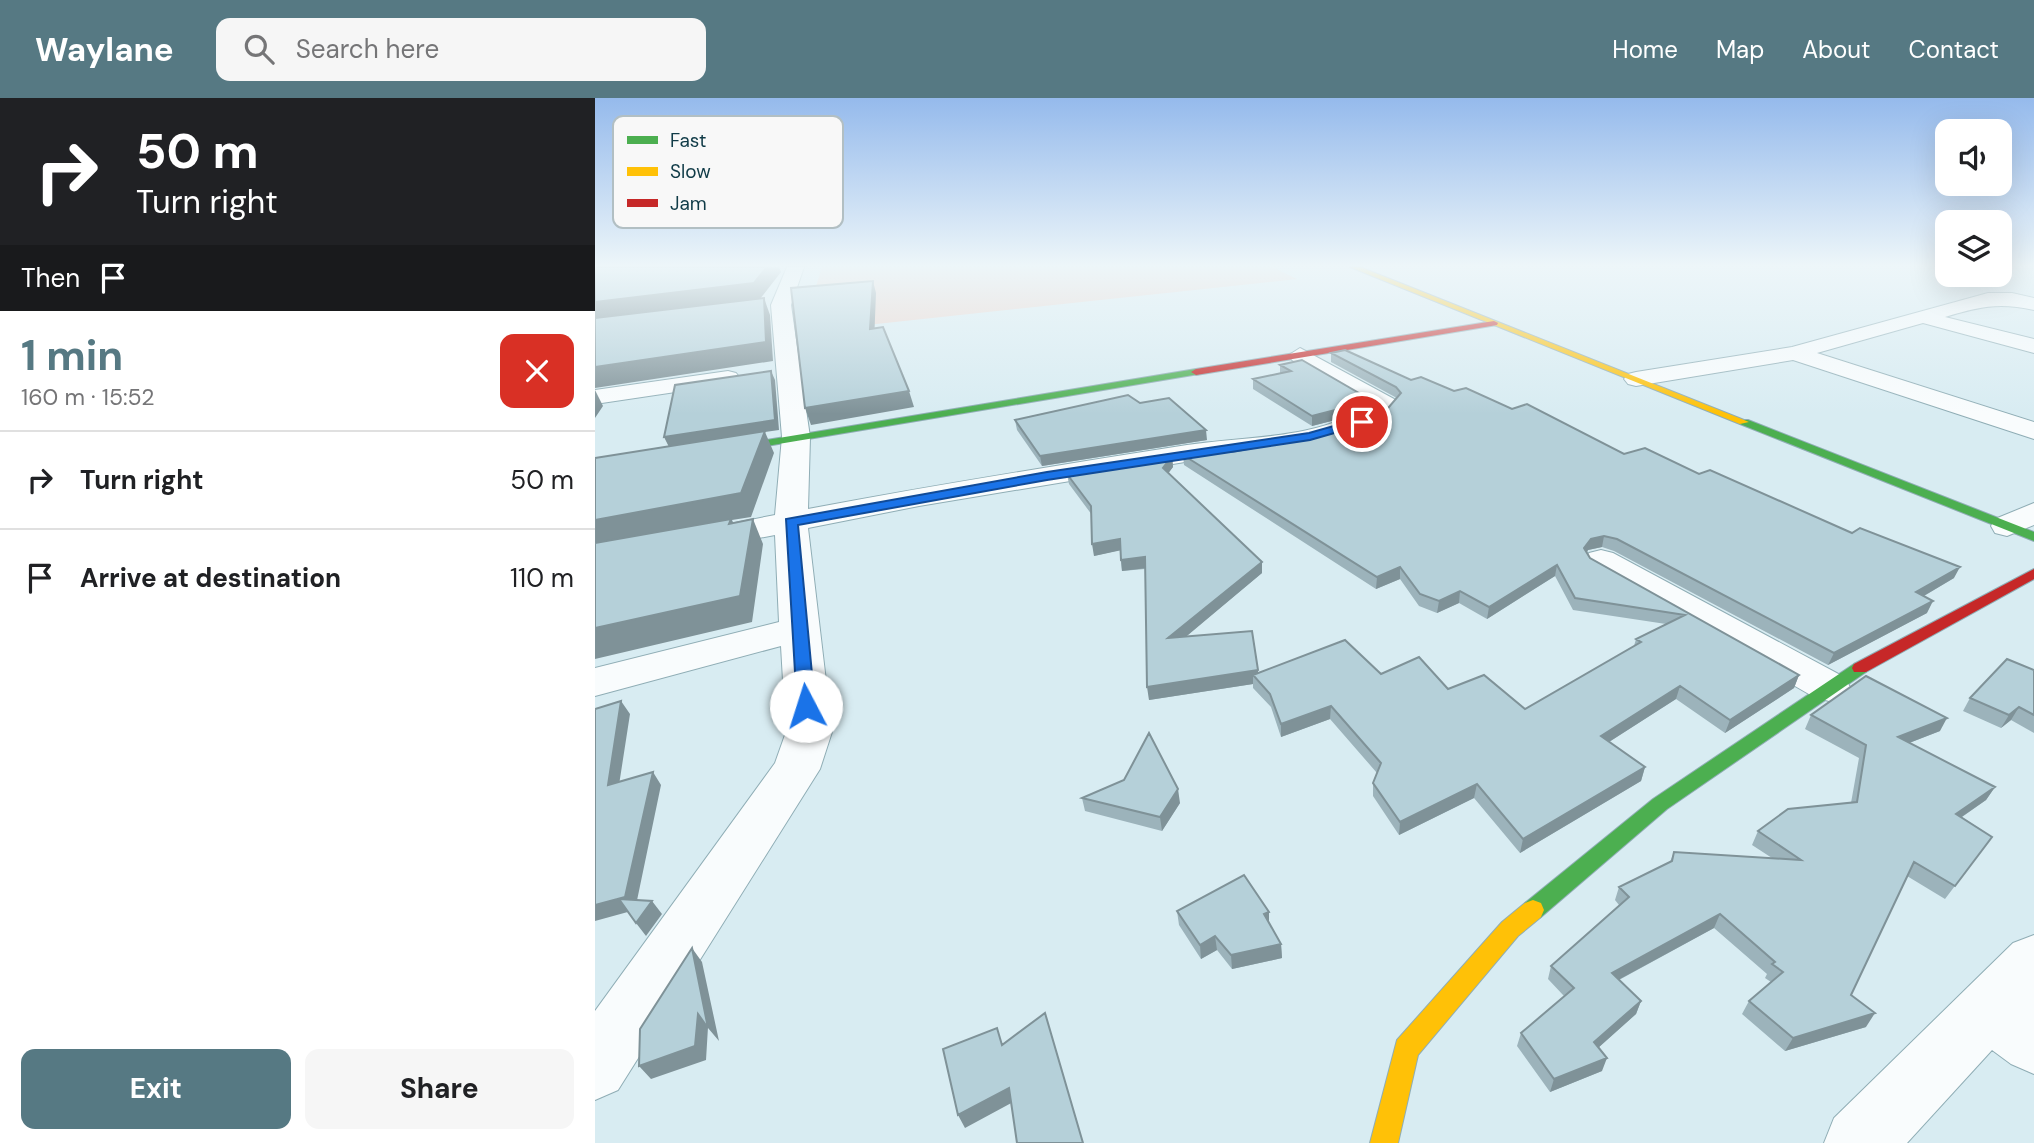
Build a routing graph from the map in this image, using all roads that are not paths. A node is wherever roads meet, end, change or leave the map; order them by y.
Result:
1 (782, 316) edge
2 (1476, 316) edge
3 (1927, 316) edge
4 (1923, 317) junction
5 (1494, 323) junction
6 (2034, 346) edge
7 (1794, 353) junction
8 (1300, 355) junction
9 (786, 369) junction
10 (1636, 379) junction
11 (595, 397) edge
12 (2034, 431) edge
13 (796, 437) junction
14 (706, 453) edge
15 (791, 522) junction
16 (2025, 525) edge
17 (673, 544) edge
18 (1601, 560) dead end
19 (2034, 573) edge
20 (799, 629) junction
21 (595, 682) edge
22 (1829, 687) junction
23 (2034, 962) edge
24 (2011, 1026) edge
25 (595, 1067) edge
26 (1384, 1143) edge
27 (1860, 1143) edge

1 - 9 street
2 - 5 street
3 - 4 street
4 - 6 street
4 - 7 street
5 - 8 street
5 - 10 street
7 - 10 street
7 - 12 street
8 - 13 street
8 - 15 street
9 - 11 street
9 - 13 street
10 - 16 street
13 - 14 street
13 - 15 street
15 - 17 street
15 - 20 street
18 - 22 street
19 - 22 street
20 - 21 street
20 - 25 street
22 - 26 street
23 - 24 street
24 - 27 street

